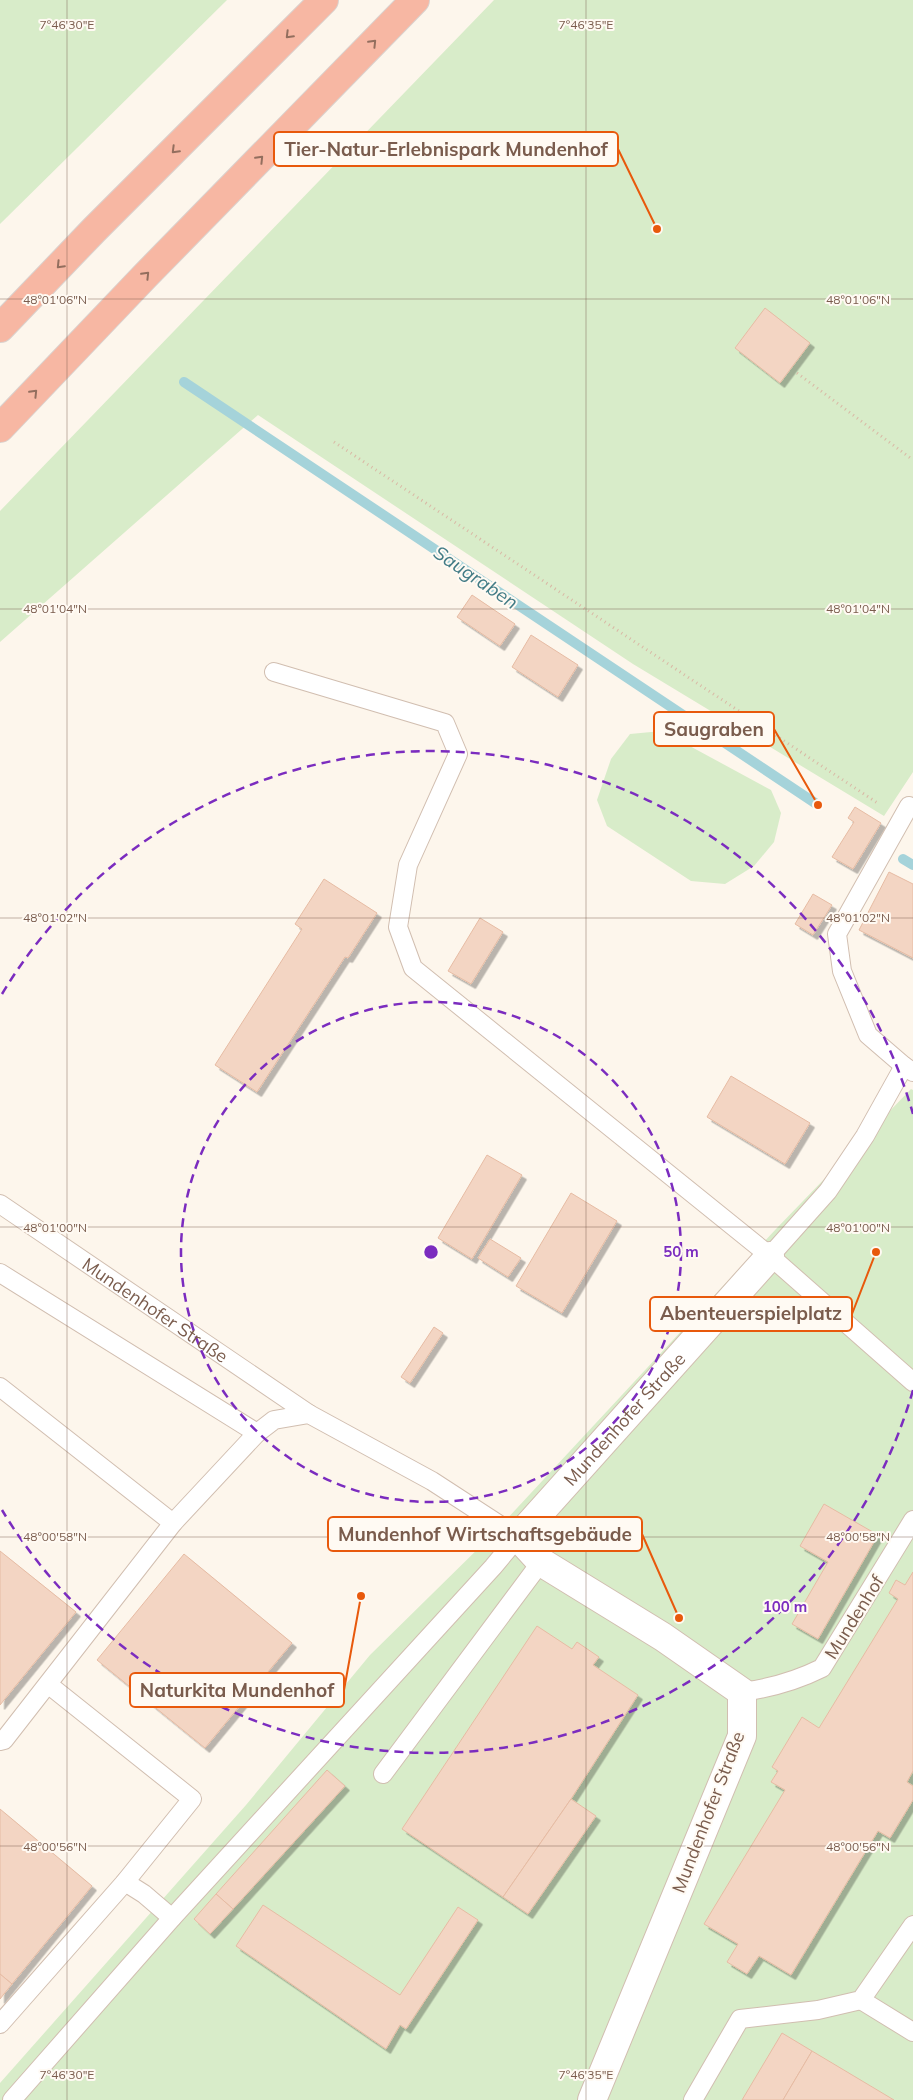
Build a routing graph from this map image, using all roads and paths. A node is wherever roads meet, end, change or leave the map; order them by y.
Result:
1 (324, 0) edge
2 (415, 0) edge
3 (0, 328) edge
4 (797, 373) dead end
5 (0, 428) edge
6 (334, 442) dead end
7 (913, 460) edge
8 (274, 672) dead end
9 (905, 812) joint
10 (908, 1069) edge
11 (0, 1204) edge
12 (770, 1256) junction
13 (0, 1273) edge
14 (913, 1382) edge
15 (0, 1387) edge
16 (309, 1414) junction
17 (257, 1433) junction
18 (913, 1520) edge
19 (174, 1523) junction
20 (518, 1537) junction
21 (542, 1562) junction
22 (49, 1685) junction
23 (742, 1692) junction
24 (0, 1741) edge
25 (384, 1774) dead end
26 (124, 1882) junction
27 (172, 1918) junction
28 (913, 1925) edge
29 (861, 2000) junction
30 (0, 2024) edge
31 (913, 2032) edge
32 (12, 2100) edge
33 (592, 2100) edge
34 (693, 2100) edge

1 -> 3 highway
5 -> 2 highway
4 - 7 path
6 - 9 path
8 - 12 lane
9 - 10 lane
10 - 12 lane
11 - 16 lane, Mundenhofer Straße
12 - 14 lane
12 - 20 street, Mundenhofer Straße
13 - 17 lane
15 - 19 lane
16 - 17 lane
16 - 20 lane, Mundenhofer Straße
17 - 19 lane
18 - 23 lane, Mundenhof
19 - 22 lane
20 - 21 street, Mundenhofer Straße
20 - 27 lane
21 - 23 street, Mundenhofer Straße
21 - 25 lane
22 - 24 lane
22 - 26 lane
23 - 33 street, Mundenhofer Straße
26 - 27 lane
26 - 30 lane
27 - 32 lane
28 - 29 lane
29 - 31 lane
29 - 34 lane

